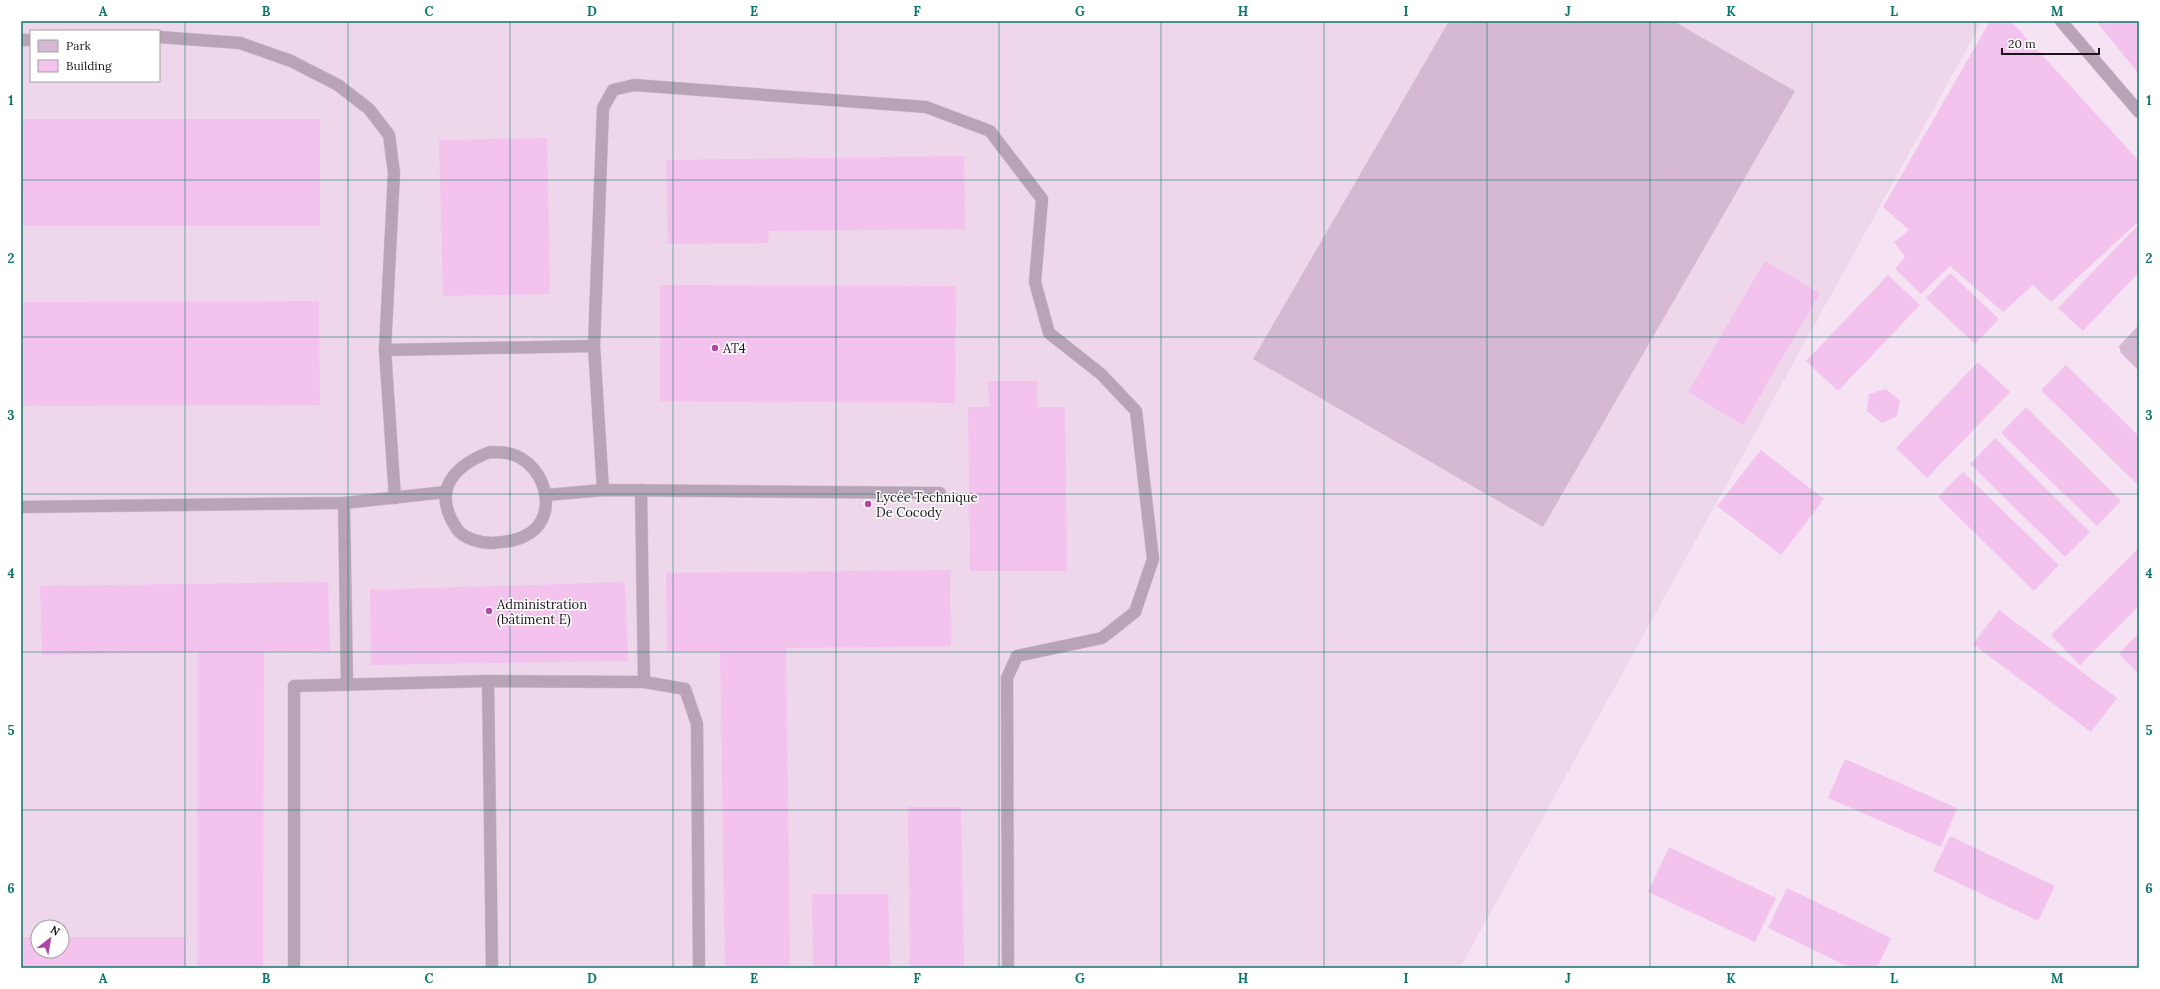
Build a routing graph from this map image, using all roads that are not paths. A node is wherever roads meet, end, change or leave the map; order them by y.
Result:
1 (2061, 21) edge
2 (160, 37) edge
3 (2139, 112) edge
4 (594, 346) junction
5 (385, 350) junction
6 (604, 490) junction
7 (641, 490) junction
8 (446, 492) junction
9 (940, 493) dead end
10 (547, 495) junction
11 (395, 498) junction
12 (344, 503) junction
13 (21, 508) edge
14 (488, 681) junction
15 (644, 682) junction
16 (347, 684) junction
17 (294, 968) edge
18 (492, 968) edge
19 (699, 968) edge
20 (1008, 968) edge

1 - 3 lane
2 - 5 lane
4 - 5 lane
4 - 6 lane
4 - 20 lane
5 - 11 lane
6 - 7 lane
6 - 10 lane
7 - 9 lane
7 - 15 lane
8 - 10 lane
8 - 10 lane
8 - 11 lane
11 - 12 lane
12 - 13 lane
12 - 16 lane
14 - 15 lane
14 - 16 lane
14 - 18 lane
15 - 19 lane
16 - 17 lane

